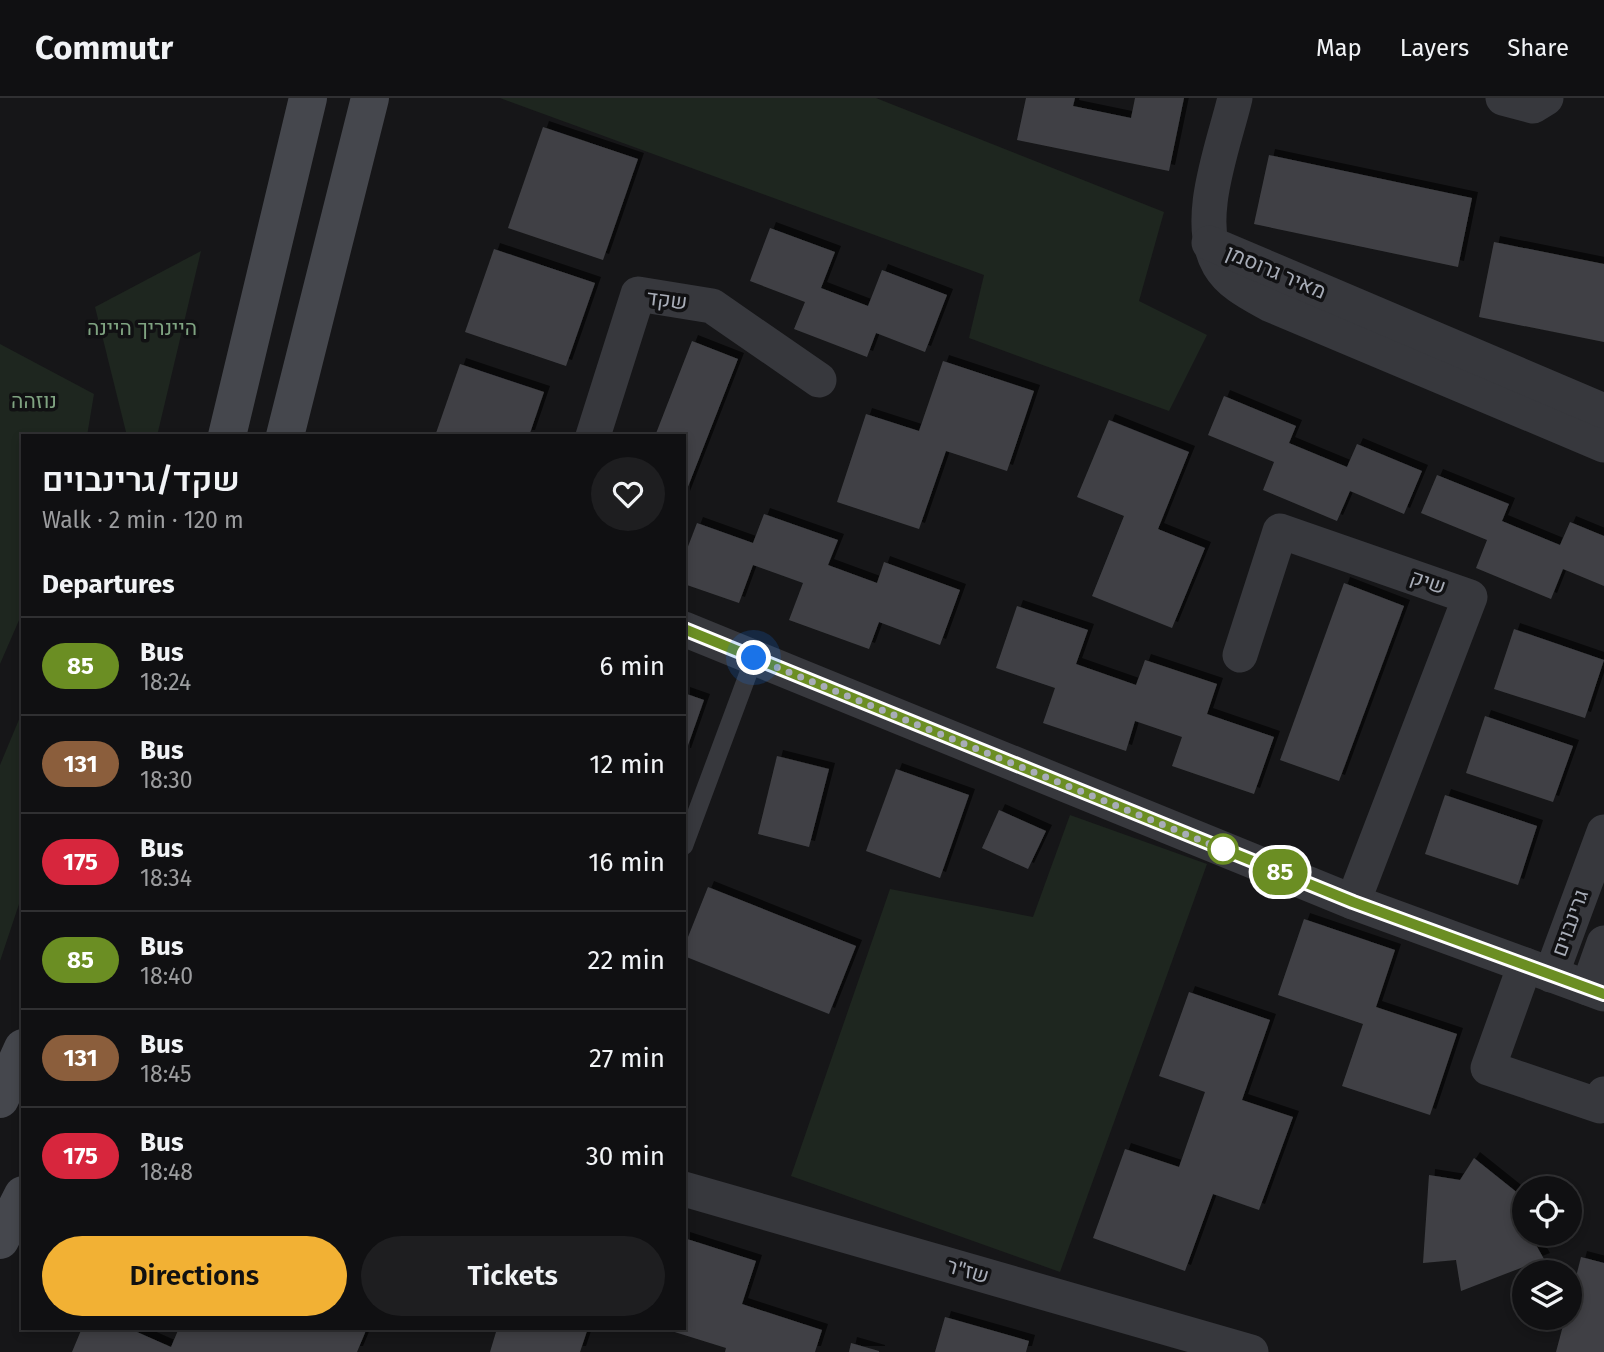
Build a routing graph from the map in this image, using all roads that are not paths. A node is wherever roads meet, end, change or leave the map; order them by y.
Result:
1 (308, 98) edge
2 (370, 98) edge
3 (1235, 98) edge
4 (1503, 98) edge
5 (1546, 98) edge
6 (1209, 243) junction
7 (819, 380) dead end
8 (1604, 411) edge
9 (227, 434) edge
10 (286, 434) edge
11 (594, 434) edge
12 (1604, 445) edge
13 (686, 630) edge
14 (1240, 654) dead end
15 (754, 658) junction
16 (1604, 832) edge
17 (686, 841) edge
18 (1353, 902) junction
19 (1604, 943) edge
20 (1538, 970) junction
21 (1596, 991) edge
22 (21, 1052) edge
23 (1604, 1094) edge
24 (0, 1099) edge
25 (686, 1190) edge
26 (21, 1199) edge
27 (0, 1240) edge
28 (1251, 1352) edge

1 - 9 main road
2 - 10 main road
3 - 6 street
4 - 5 street
6 - 8 street, מאיר גרוסמן
6 - 12 street, מאיר גרוסמן
7 - 11 street, שקד
13 - 15 street
14 - 18 street, שיק
15 - 17 lane
15 - 18 street
16 - 20 street, גרינבוים
18 - 20 street
19 - 21 street, גרינבוים
20 - 21 street
20 - 23 street, גרינבוים
22 - 24 main road
25 - 28 street, שז"ר
26 - 27 main road

